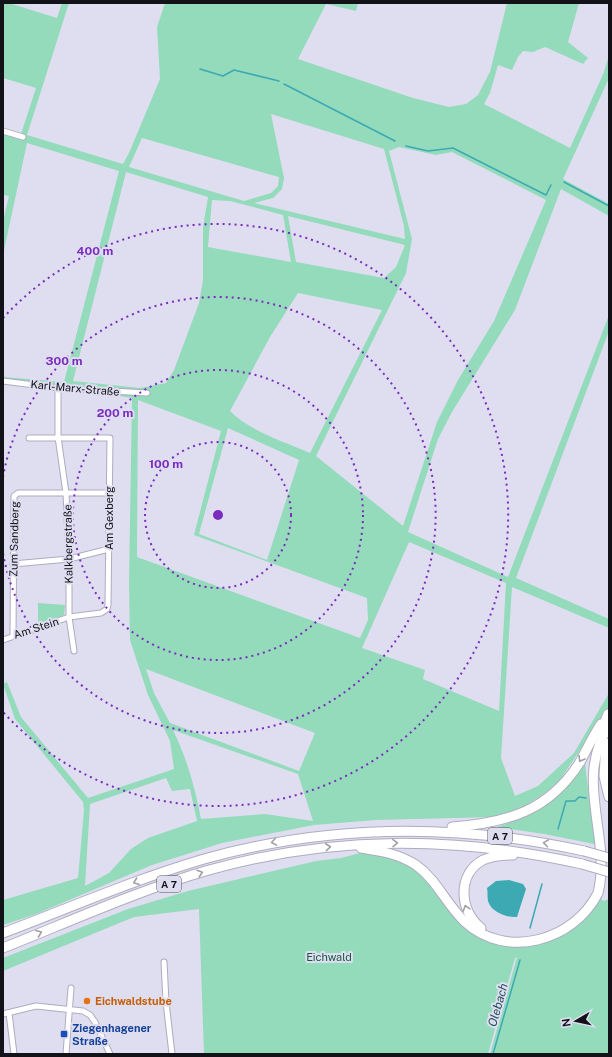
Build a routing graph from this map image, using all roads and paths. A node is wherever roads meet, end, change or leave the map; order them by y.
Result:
1 (3, 131) edge
2 (23, 136) dead end
3 (3, 381) edge
4 (58, 388) junction
5 (147, 394) dead end
6 (58, 437) junction
7 (29, 438) dead end
8 (66, 493) junction
9 (109, 493) junction
10 (109, 549) junction
11 (69, 559) junction
12 (13, 564) junction
13 (69, 617) junction
14 (13, 636) junction
15 (3, 640) edge
16 (74, 651) dead end
17 (609, 713) edge
18 (609, 726) edge
19 (609, 732) edge
20 (609, 797) edge
21 (415, 830) junction
22 (342, 846) junction
23 (551, 857) junction
24 (609, 858) edge
25 (609, 872) edge
26 (3, 933) edge
27 (3, 948) edge
28 (164, 962) dead end
29 (71, 988) dead end
30 (70, 1009) junction
31 (6, 1014) edge
32 (14, 1054) edge
33 (66, 1054) edge
34 (110, 1054) edge
35 (172, 1054) edge

1 - 2 street
3 - 4 street, Karl-Marx-Straße
4 - 5 street, Karl-Marx-Straße
4 - 6 street, Kalkbergstraße
6 - 7 street
6 - 8 street, Kalkbergstraße
6 - 9 street, Am Gexberg
8 - 9 street
8 - 11 street, Kalkbergstraße
8 - 12 street, Zum Sandberg
9 - 10 street, Am Gexberg
10 - 11 street
10 - 13 street, Am Gexberg
11 - 12 street
11 - 13 street, Kalkbergstraße
12 - 14 street, Zum Sandberg
13 - 14 street, Am Stein
13 - 16 street, Kalkbergstraße
14 - 15 street, Am Stein
17 -> 21 highway
17 -> 23 highway
18 - 22 highway
19 - 20 highway
24 -> 21 highway, A 7, bridge
21 -> 26 highway, A 7
22 -> 23 highway, A 7
27 -> 22 highway, A 7
23 - 25 highway, A 7, bridge
28 - 35 street
29 - 30 street
30 - 31 street
30 - 33 street
30 - 34 street
31 - 32 street

